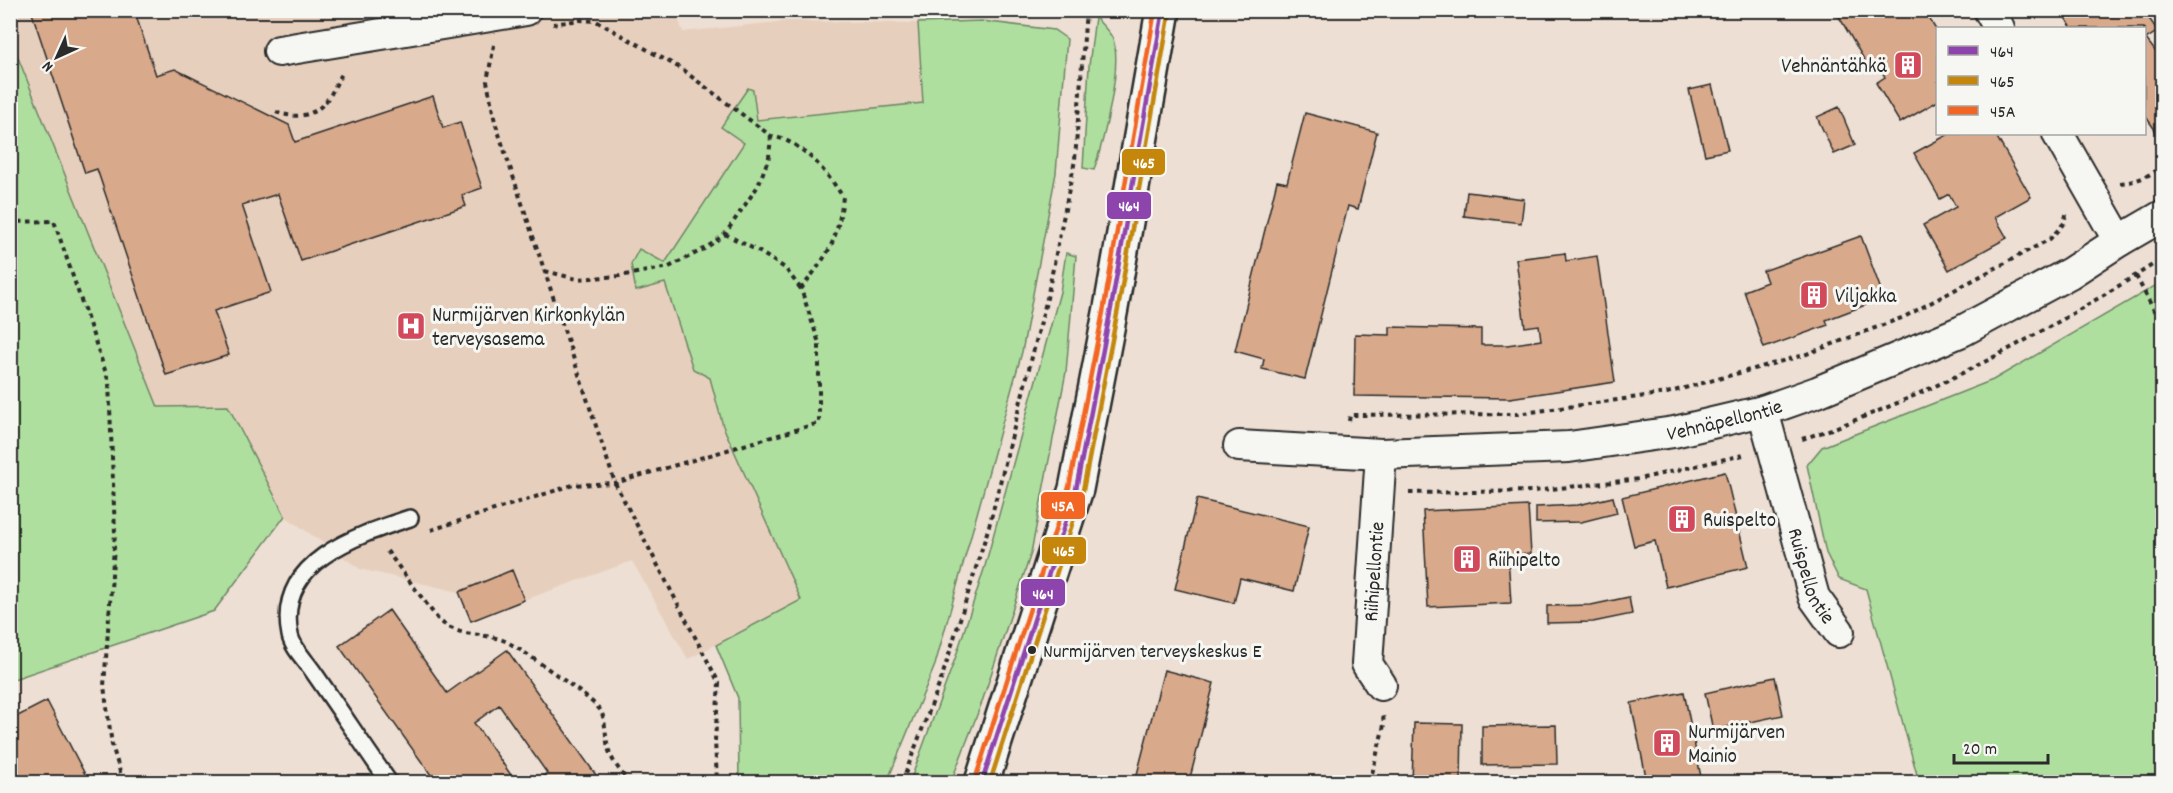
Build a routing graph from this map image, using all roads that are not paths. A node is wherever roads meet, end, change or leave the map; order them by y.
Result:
1 (1163, 10) edge
2 (1989, 10) edge
3 (527, 16) edge
4 (1998, 27) edge
5 (279, 51) dead end
6 (2059, 135) edge
7 (2163, 216) edge
8 (2119, 241) junction
9 (1763, 411) junction
10 (1239, 446) dead end
11 (1381, 454) junction
12 (410, 518) dead end
13 (1839, 632) dead end
14 (1380, 685) road end
15 (389, 783) edge
16 (982, 783) edge

1 - 16 main road
2 - 4 street
3 - 5 street
6 - 8 street
7 - 8 street, Vehnäpellontie
8 - 9 street, Vehnäpellontie
9 - 11 street, Vehnäpellontie
9 - 13 street, Ruispellontie
10 - 11 street, Vehnäpellontie
11 - 14 street, Riihipellontie
12 - 15 lane

